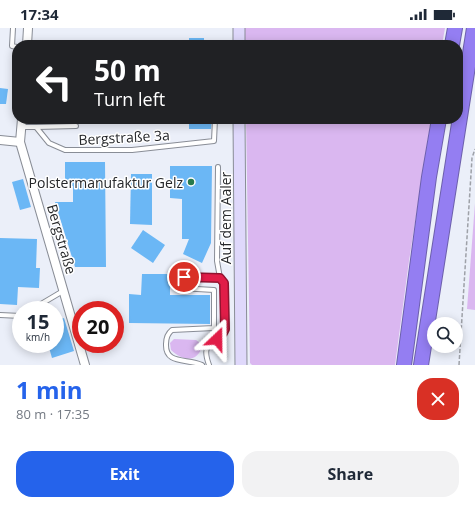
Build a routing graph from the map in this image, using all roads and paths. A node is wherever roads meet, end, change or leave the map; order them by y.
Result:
1 (13, 28) edge
2 (28, 28) edge
3 (239, 28) edge
4 (455, 28) edge
5 (474, 28) edge
6 (12, 40) edge
7 (27, 40) edge
8 (239, 40) edge
9 (453, 40) edge
10 (463, 98) edge
11 (21, 124) edge
12 (25, 124) edge
13 (215, 124) edge
14 (239, 124) edge
15 (438, 124) edge
16 (459, 124) edge
17 (76, 126) dead end
18 (36, 127) junction
19 (0, 140) edge
20 (20, 142) junction
21 (475, 149) edge
22 (218, 167) dead end
23 (220, 278) junction
24 (63, 291) junction
25 (46, 301) edge
26 (0, 315) edge
27 (12, 316) edge
28 (85, 365) edge
29 (202, 365) edge
30 (209, 365) edge
31 (241, 365) edge
32 (404, 365) edge
33 (421, 365) edge
34 (459, 365) edge

1 - 6 lane
2 - 7 street
3 - 8 street
4 - 9 highway
5 - 10 highway
11 - 20 street, Bergstraße
12 - 18 lane
13 - 18 lane, Bergstraße 3a
14 - 31 street, Auf dem Aaler
15 - 32 highway
16 - 33 highway
17 - 18 lane
19 - 20 street
20 - 24 street, Bergstraße
21 - 34 path
22 - 23 lane
23 - 29 lane
23 - 30 lane
24 - 25 lane
24 - 28 street, Bergstraße
26 - 27 lane

